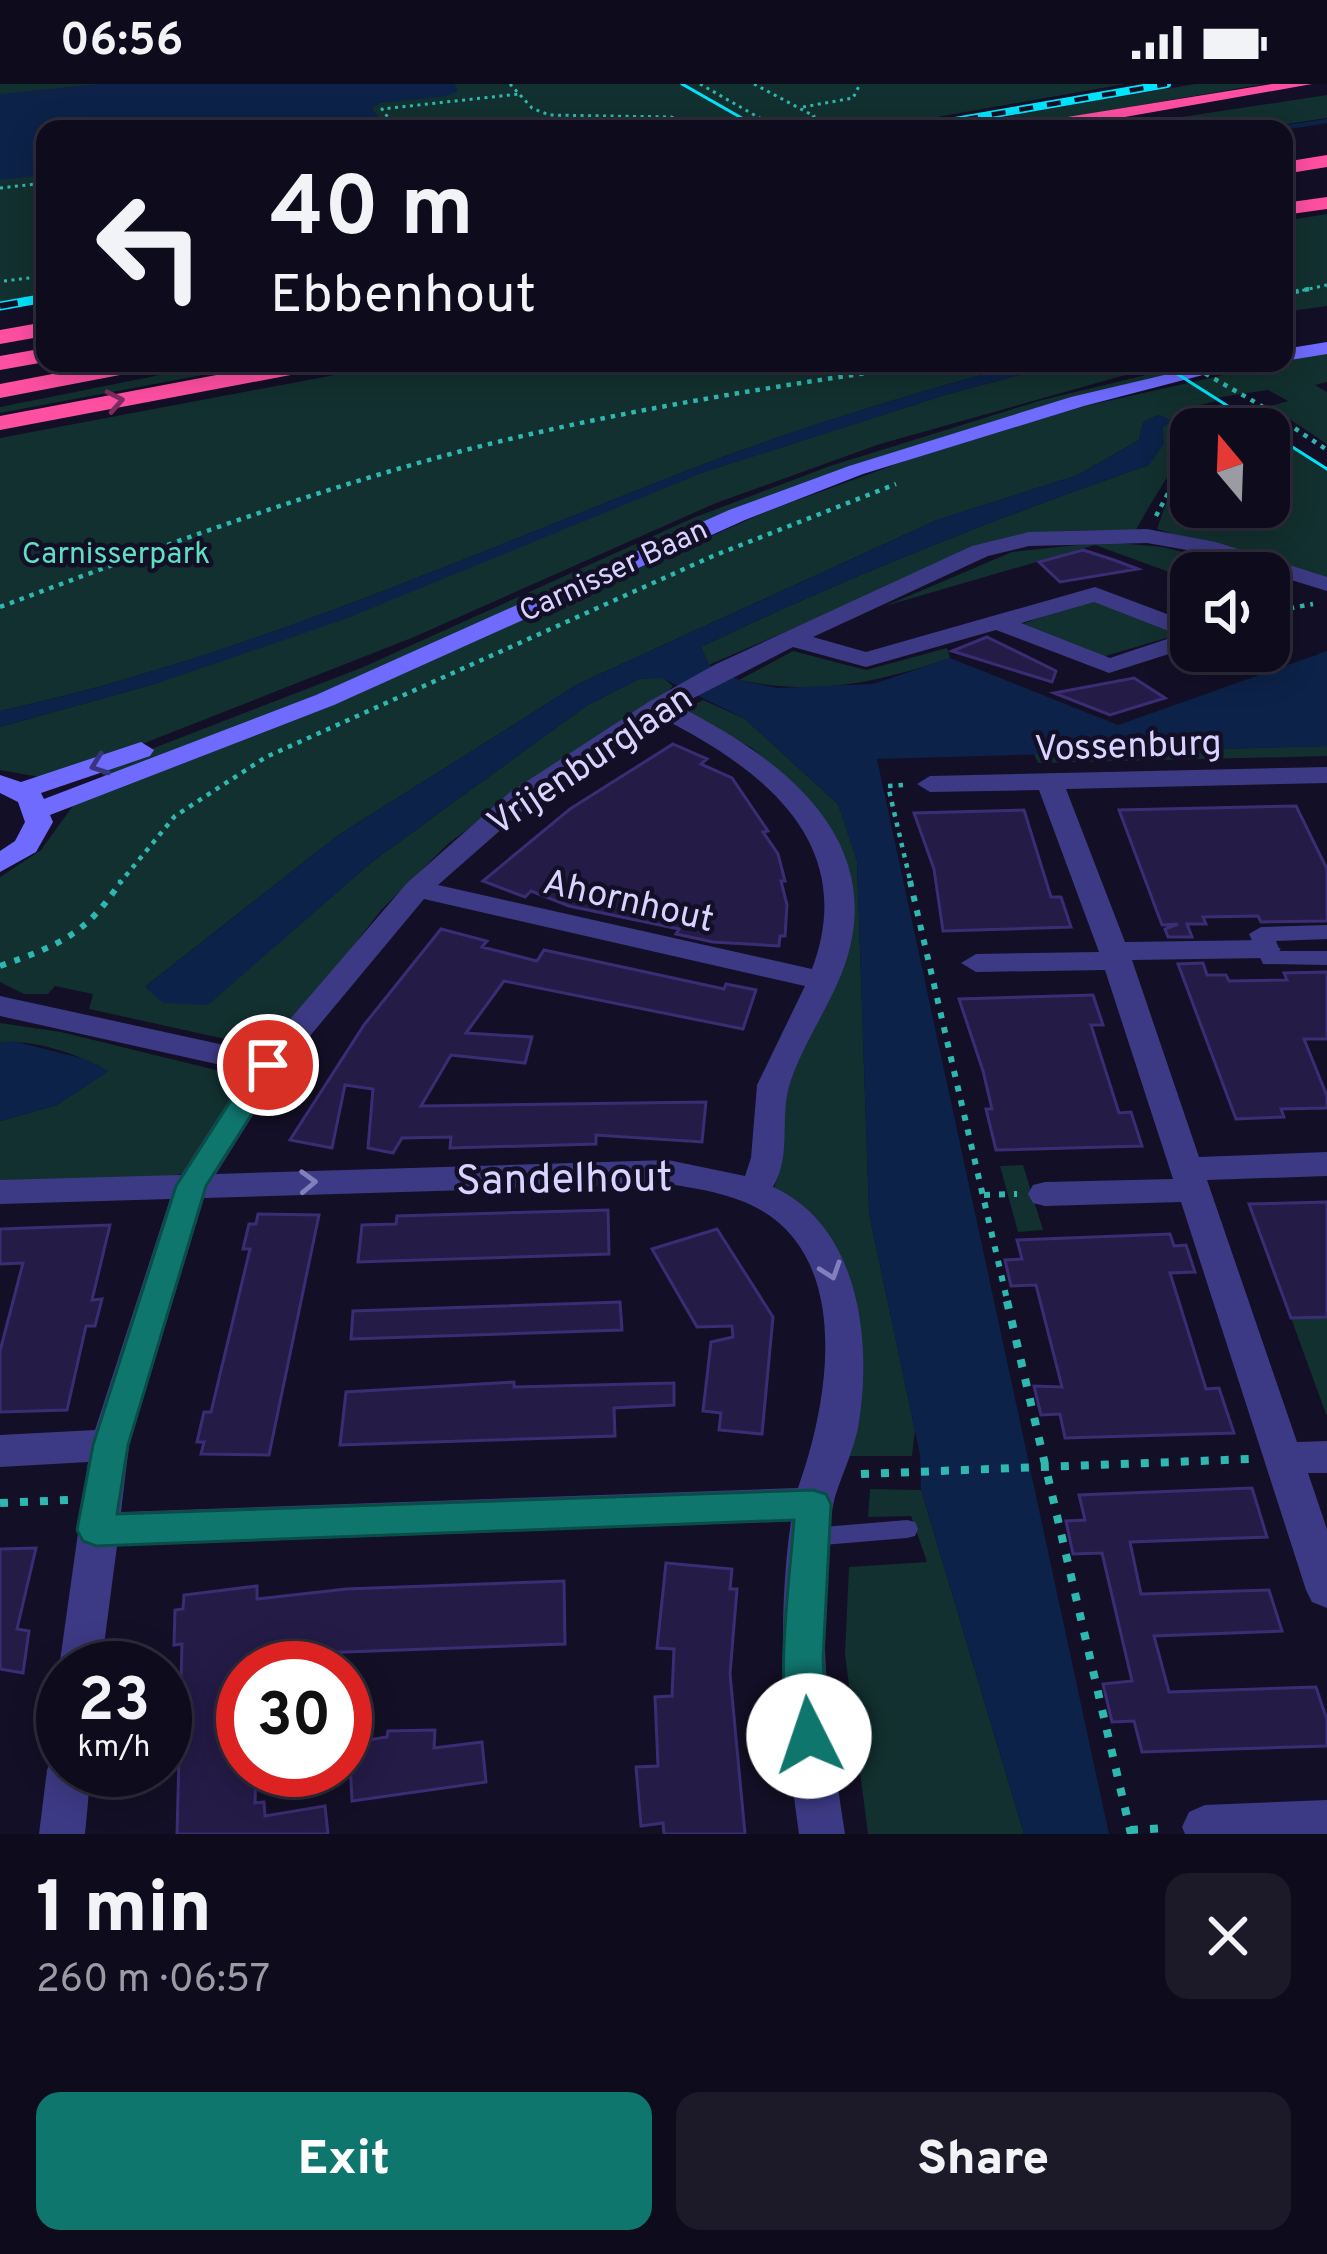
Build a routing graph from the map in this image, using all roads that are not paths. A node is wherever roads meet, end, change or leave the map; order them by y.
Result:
1 (1304, 84) edge
2 (1327, 88) edge
3 (1080, 120) edge
4 (1122, 120) edge
5 (1327, 142) edge
6 (1293, 147) edge
7 (1327, 161) edge
8 (1293, 166) edge
9 (1327, 203) edge
10 (1293, 208) edge
11 (36, 330) edge
12 (1327, 336) edge
13 (0, 337) edge
14 (1293, 342) edge
15 (1327, 348) edge
16 (1293, 354) edge
17 (36, 357) edge
18 (0, 363) edge
19 (99, 372) edge
20 (269, 372) edge
21 (1147, 372) edge
22 (1240, 373) edge
23 (0, 391) edge
24 (0, 423) edge
25 (1325, 592) edge
26 (1000, 622) junction
27 (1170, 626) edge
28 (792, 639) junction
29 (1170, 643) edge
30 (671, 699) junction
31 (1327, 775) edge
32 (1050, 783) junction
33 (930, 784) dead end
34 (20, 795) edge
35 (0, 865) edge
36 (417, 889) junction
37 (1327, 932) edge
38 (1266, 949) junction
39 (1116, 956) junction
40 (1327, 958) edge
41 (976, 963) dead end
42 (824, 981) junction
43 (2, 1005) edge
44 (268, 1065) junction
45 (1327, 1165) edge
46 (1190, 1180) junction
47 (191, 1186) junction
48 (0, 1192) edge
49 (752, 1192) junction
50 (1045, 1194) dead end
51 (110, 1445) junction
52 (0, 1450) edge
53 (1327, 1456) edge
54 (1283, 1458) junction
55 (816, 1506) junction
56 (98, 1515) junction
57 (907, 1529) dead end
58 (1327, 1590) edge
59 (83, 1641) edge
60 (63, 1797) edge
61 (1327, 1821) edge
62 (1205, 1827) dead end
63 (54, 1833) edge
64 (822, 1834) edge

1 - 3 highway
2 - 4 highway
5 - 6 highway
7 - 8 highway
9 - 10 highway
11 - 13 highway
12 - 14 main road
15 - 16 main road
17 - 18 highway
19 - 23 highway
24 -> 20 highway
21 -> 34 main road, Carnisser Baan
22 - 34 main road, Carnisser Baan
25 - 28 street, Vrijenburglaan
26 - 27 street
26 - 28 street
26 - 29 street
28 - 30 street, Vrijenburglaan
30 - 36 street, Vrijenburglaan
30 - 42 street
31 - 32 street, Vossenburg
32 - 33 street, Vossenburg
32 - 39 street
34 - 35 main road
36 - 42 street, Ahornhout
36 - 44 street, Vrijenburglaan
37 - 38 street
38 - 39 street
38 - 40 street
39 - 41 street
39 - 46 street
42 - 49 street
43 - 44 street
44 - 47 street, Vrijenburglaan
45 - 46 street
46 - 50 street
46 - 54 street
47 - 48 street, Sandelhout
47 -> 49 street, Sandelhout
47 - 51 street, Vrijenburglaan
49 -> 55 street, Sandelhout
51 - 52 street
51 - 56 street, Vrijenburglaan
53 - 54 street
54 - 58 street
55 - 56 street
55 - 57 lane
55 - 64 street, Sandelhout
56 - 59 street, Vrijenburglaan
60 - 63 street
61 - 62 street

